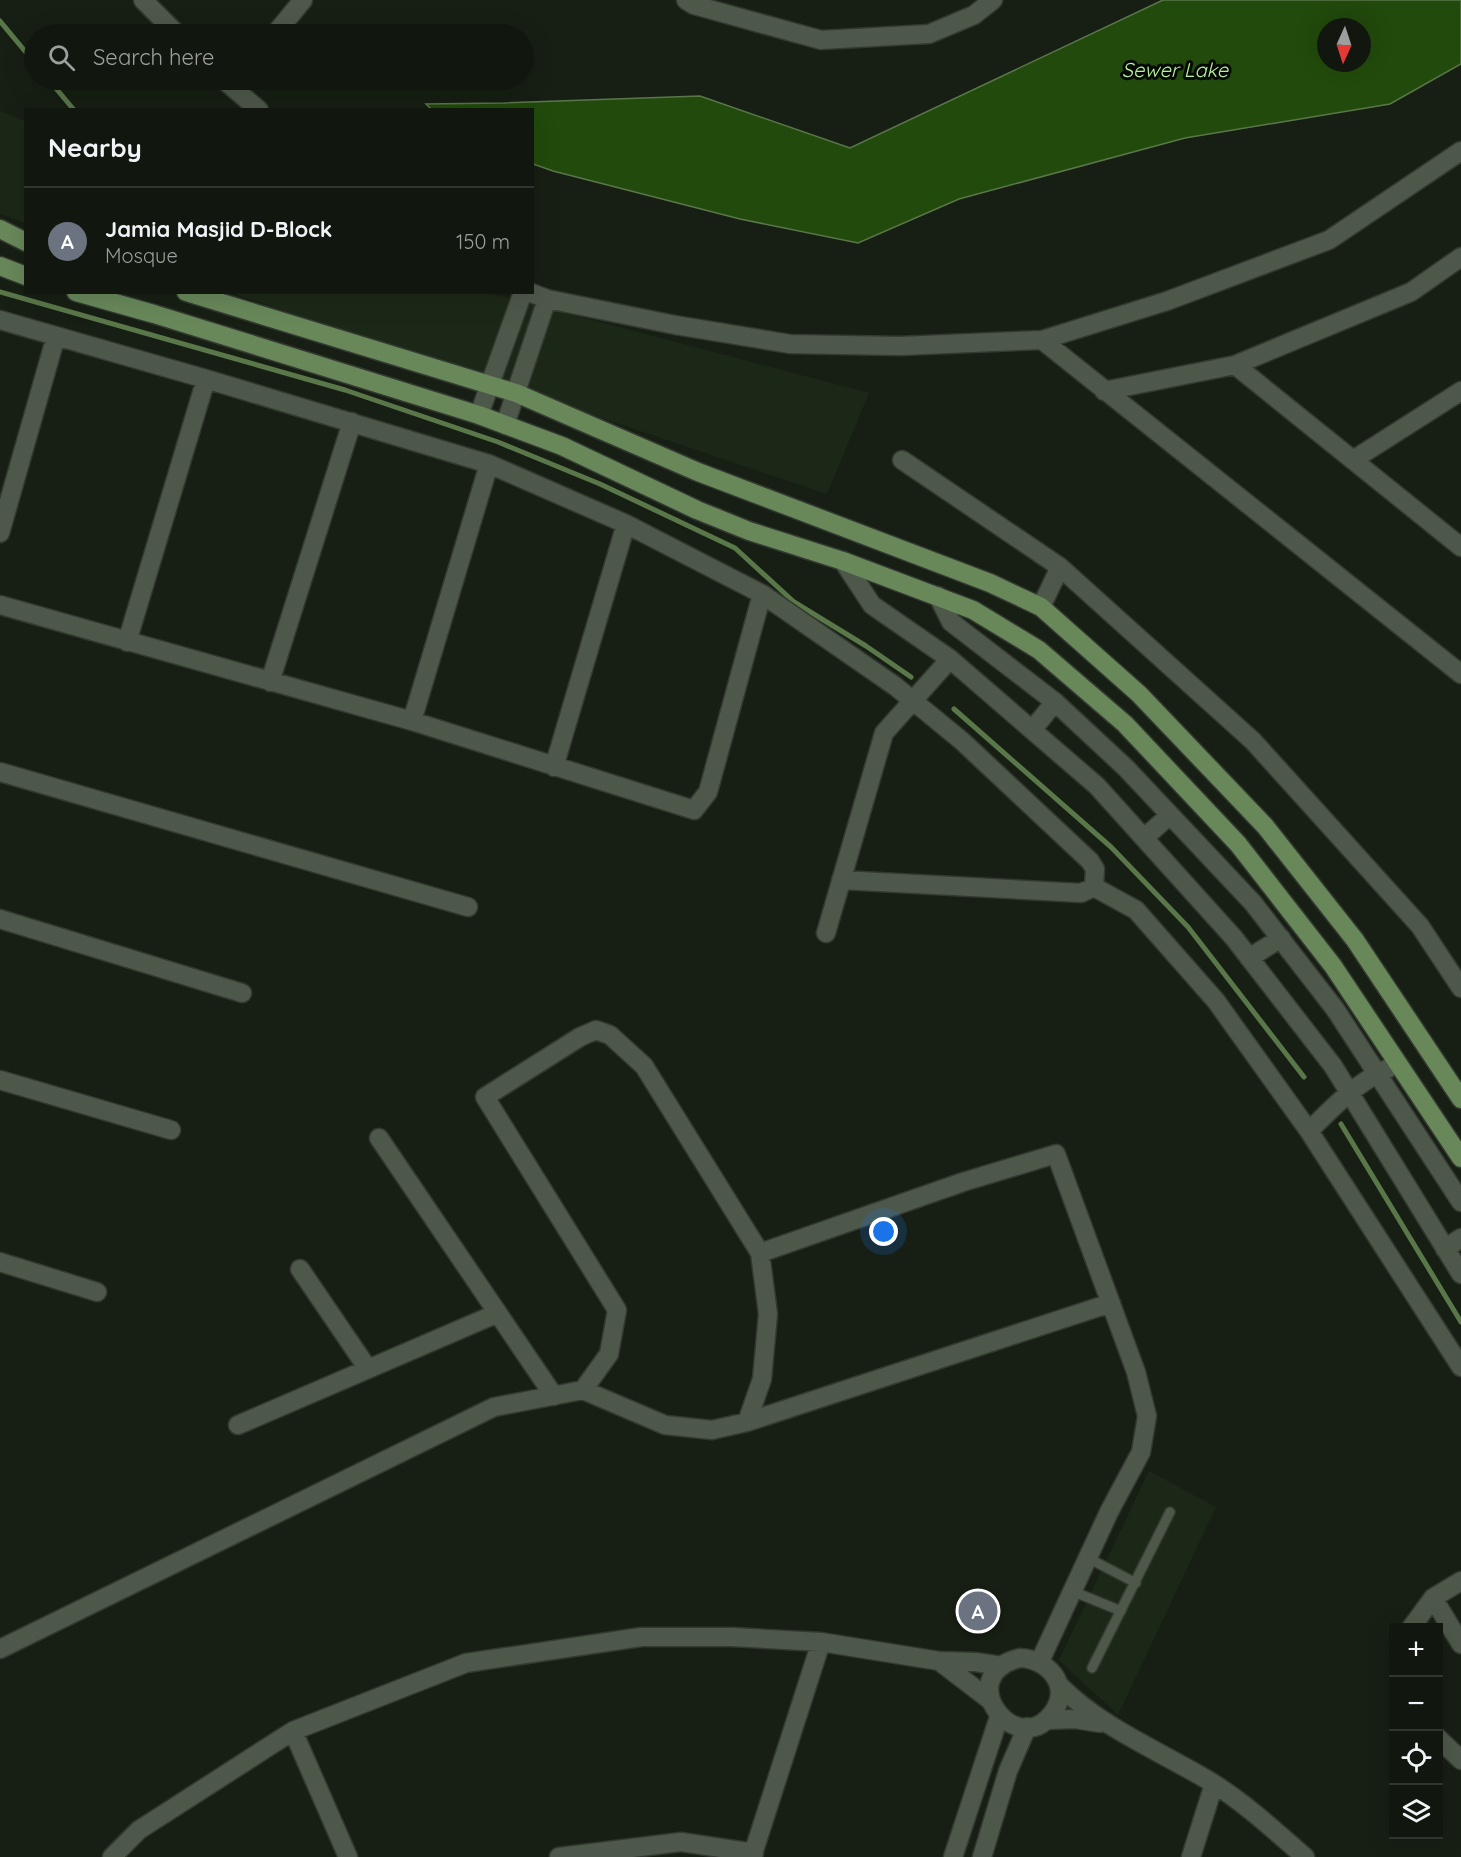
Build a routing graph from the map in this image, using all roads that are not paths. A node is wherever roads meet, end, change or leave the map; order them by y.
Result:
1 (303, 0) edge
2 (686, 0) edge
3 (993, 0) edge
4 (152, 3) edge
5 (169, 24) edge
6 (283, 24) edge
7 (240, 90) edge
8 (257, 108) edge
9 (1461, 151) edge
10 (0, 230) edge
11 (24, 241) edge
12 (1461, 257) edge
13 (0, 266) edge
14 (24, 275) edge
15 (83, 294) edge
16 (193, 294) edge
17 (522, 294) edge
18 (534, 294) edge
19 (547, 299) junction
20 (0, 320) edge
21 (56, 336) junction
22 (1042, 340) junction
23 (1235, 365) junction
24 (206, 379) junction
25 (489, 384) junction
26 (1104, 391) junction
27 (1461, 391) edge
28 (516, 393) junction
29 (479, 415) junction
30 (352, 422) junction
31 (505, 425) junction
32 (902, 460) dead end
33 (1353, 460) junction
34 (489, 464) junction
35 (7, 479) edge
36 (626, 524) junction
37 (0, 533) edge
38 (1461, 547) edge
39 (843, 561) junction
40 (1060, 567) junction
41 (762, 594) junction
42 (938, 596) junction
43 (0, 605) edge
44 (1041, 608) junction
45 (128, 642) junction
46 (950, 659) junction
47 (1461, 674) edge
48 (270, 682) junction
49 (914, 701) junction
50 (1055, 702) junction
51 (412, 721) junction
52 (1032, 730) junction
53 (554, 767) junction
54 (0, 772) edge
55 (1170, 815) junction
56 (1144, 838) junction
57 (841, 880) junction
58 (1094, 887) junction
59 (468, 908) dead end
60 (0, 919) edge
61 (826, 933) dead end
62 (1281, 938) junction
63 (1249, 958) junction
64 (1461, 988) edge
65 (242, 993) dead end
66 (1398, 1064) junction
67 (1378, 1073) junction
68 (0, 1080) edge
69 (1349, 1092) junction
70 (1461, 1099) edge
71 (171, 1130) dead end
72 (1309, 1131) junction
73 (379, 1138) dead end
74 (1461, 1158) edge
75 (1461, 1202) edge
76 (1461, 1238) edge
77 (1445, 1249) junction
78 (760, 1253) junction
79 (0, 1262) edge
80 (300, 1269) dead end
81 (1461, 1274) edge
82 (98, 1292) dead end
83 (1111, 1303) junction
84 (498, 1313) junction
85 (1461, 1367) edge
86 (368, 1369) junction
87 (583, 1390) junction
88 (554, 1396) junction
89 (747, 1422) junction
90 (238, 1425) dead end
91 (1170, 1512) dead end
92 (1088, 1558) junction
93 (1461, 1581) edge
94 (1136, 1583) junction
95 (1072, 1591) junction
96 (1433, 1598) junction
97 (1121, 1611) junction
98 (1415, 1623) edge
99 (821, 1642) junction
100 (1461, 1644) edge
101 (0, 1649) edge
102 (939, 1661) junction
103 (1040, 1661) junction
104 (1002, 1666) junction
105 (1092, 1668) dead end
106 (1060, 1686) junction
107 (990, 1700) junction
108 (999, 1717) junction
109 (1046, 1720) junction
110 (1105, 1724) junction
111 (1027, 1727) junction
112 (292, 1731) junction
113 (1443, 1743) edge
114 (1461, 1760) edge
115 (1214, 1784) junction
116 (753, 1855) edge
117 (112, 1857) edge
118 (348, 1857) edge
119 (560, 1857) edge
120 (953, 1857) edge
121 (982, 1857) edge
122 (1191, 1857) edge
123 (1305, 1857) edge

1 - 6 street
2 - 3 street
4 - 5 street
7 - 8 street
9 - 22 street
10 - 11 main road
12 - 23 street
13 - 14 main road
15 - 29 main road
16 - 25 main road
17 - 25 street
18 - 19 street
19 - 22 street
19 - 28 street
20 - 21 street
21 - 24 street
21 - 35 street
22 - 26 street
23 - 26 street
23 - 33 street
24 - 30 street
24 - 45 street
25 - 28 main road
25 - 29 street
26 - 47 street
27 - 33 street
28 - 31 street
28 - 44 main road
29 - 31 main road
30 - 34 street
30 - 48 street
31 - 39 main road
32 - 40 street
33 - 38 street
34 - 36 street
34 - 51 street
35 - 37 street
36 - 41 street
36 - 53 street
39 - 42 main road
39 - 46 street
40 - 44 street
40 - 64 street
41 - 49 street
41 - 53 street
42 - 50 street
42 - 66 main road
43 - 45 street
44 - 70 main road
45 - 48 street
46 - 49 street
46 - 52 street
48 - 51 street
49 - 57 street
49 - 58 street
50 - 52 street
50 - 55 street
51 - 53 street
52 - 56 street
54 - 59 street
55 - 56 street
55 - 62 street
56 - 63 street
57 - 58 street
57 - 61 street
58 - 72 street
60 - 65 street
62 - 63 street
62 - 67 street
63 - 69 street
66 - 67 street
66 - 74 main road
67 - 69 street
67 - 75 street
68 - 71 street
69 - 72 street
69 - 77 street
72 - 85 street
73 - 84 street
76 - 77 street
77 - 81 street
78 - 83 street
78 - 87 street
78 - 89 street
79 - 82 street
80 - 86 street
83 - 89 street
83 - 92 street
84 - 86 street
84 - 88 street
86 - 90 street
87 - 88 street
87 - 89 street
88 - 101 street
91 - 94 lane
92 - 94 lane
92 - 95 street
93 - 96 street
94 - 97 lane
95 - 97 lane
95 - 103 street
96 - 98 street
96 - 100 street
97 - 105 lane
99 - 102 street
99 - 112 street
99 - 116 street
102 - 104 street
102 - 107 street
103 - 104 street
103 - 106 street
104 - 107 street
106 - 109 street
106 - 110 street
107 - 108 street
108 - 111 street
108 - 120 street
109 - 110 street
109 - 111 street
110 - 115 street
111 - 121 street
112 - 117 street
112 - 118 street
113 - 114 street
115 - 122 street
115 - 123 street
116 - 119 street

